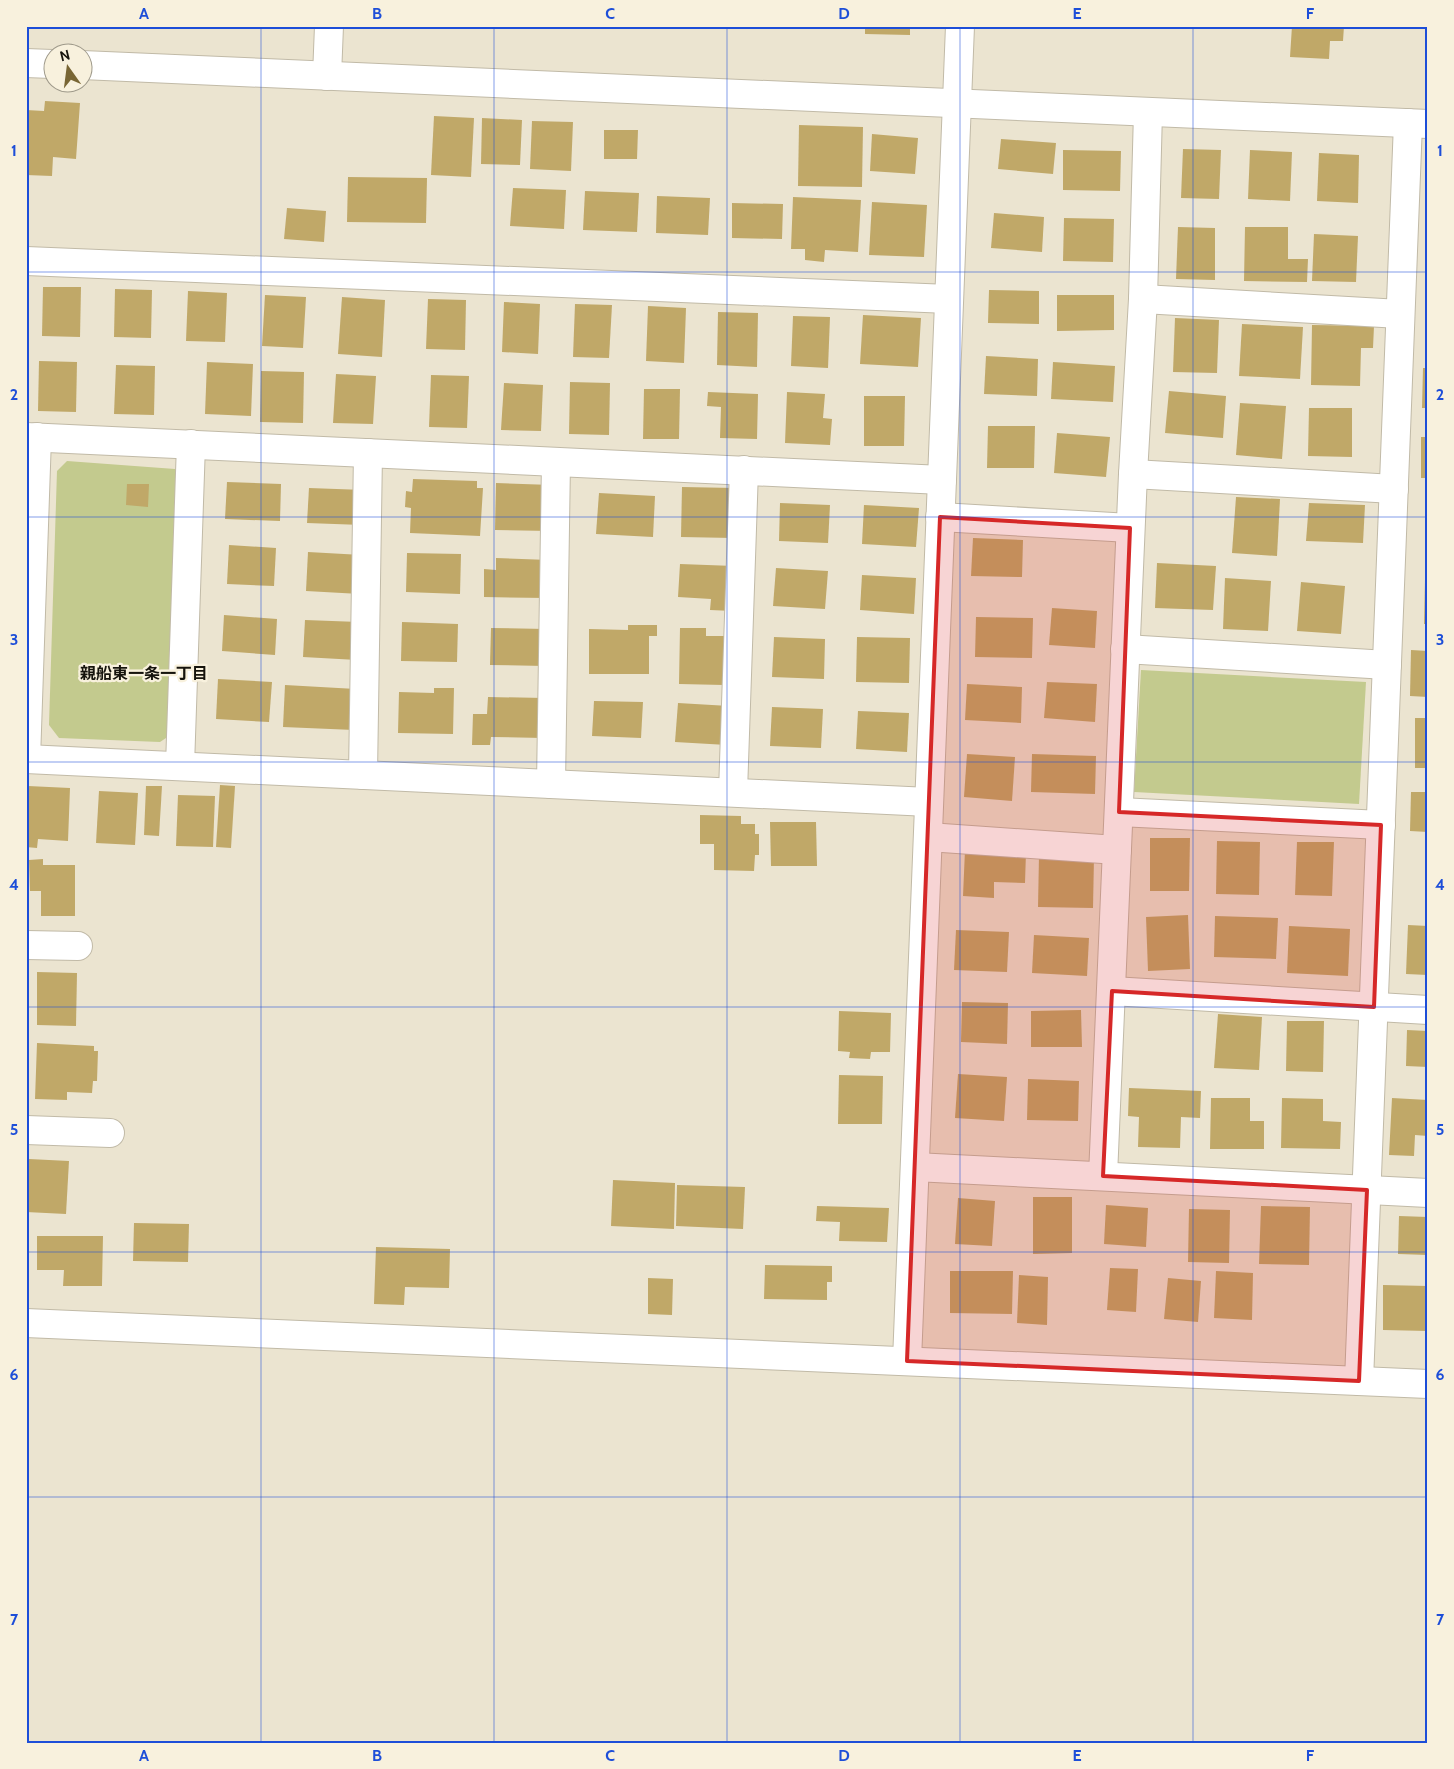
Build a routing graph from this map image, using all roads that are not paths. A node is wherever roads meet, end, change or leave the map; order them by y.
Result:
1 (329, 26) edge
2 (960, 26) edge
3 (26, 62) edge
4 (42, 63) edge
5 (92, 65) edge
6 (327, 76) junction
7 (956, 103) junction
8 (1148, 112) junction
9 (1418, 124) edge
10 (26, 261) edge
11 (949, 299) junction
12 (1143, 299) junction
13 (1400, 314) junction
14 (32, 437) edge
15 (191, 444) junction
16 (368, 453) junction
17 (556, 462) junction
18 (744, 470) junction
19 (1132, 474) junction
20 (942, 480) junction
21 (1394, 489) junction
22 (940, 517) junction
23 (1130, 528) junction
24 (1126, 649) junction
25 (1387, 665) junction
26 (26, 759) edge
27 (180, 766) junction
28 (363, 775) junction
29 (551, 784) junction
30 (733, 792) junction
31 (929, 802) junction
32 (1119, 812) junction
33 (1381, 825) junction
34 (928, 837) junction
35 (1117, 850) junction
36 (26, 945) edge
37 (78, 946) dead end
38 (1112, 991) junction
39 (1374, 1006) junction
40 (1428, 1010) edge
41 (26, 1130) edge
42 (110, 1133) dead end
43 (915, 1167) junction
44 (1103, 1176) junction
45 (1367, 1190) junction
46 (1428, 1193) edge
47 (26, 1323) edge
48 (907, 1361) junction
49 (1360, 1381) junction
50 (1428, 1384) edge

1 - 6 street
2 - 7 street
3 - 4 street
5 - 6 street
6 - 7 street
7 - 8 street
7 - 11 street
8 - 9 street
8 - 12 street
9 - 13 street
10 - 11 street
11 - 20 street
12 - 13 street
12 - 19 street
13 - 21 street
14 - 15 street
14 - 26 street
15 - 16 street
15 - 27 street
16 - 17 street
16 - 28 street
17 - 18 street
17 - 29 street
18 - 20 street
18 - 30 street
19 - 21 street
19 - 23 street
20 - 22 street
21 - 25 street
22 - 23 street
22 - 31 street
23 - 24 street
24 - 25 street
24 - 32 street
25 - 33 street
26 - 27 street
27 - 28 street
28 - 29 street
29 - 30 street
30 - 31 street
31 - 34 street
32 - 33 street
32 - 35 street
33 - 39 street
34 - 35 street
34 - 43 street
35 - 38 street
36 - 37 street
38 - 39 street
38 - 44 street
39 - 40 street
39 - 45 street
41 - 42 street
43 - 44 street
43 - 48 street
44 - 45 street
45 - 46 street
45 - 49 street
47 - 48 street
48 - 49 street
49 - 50 street

